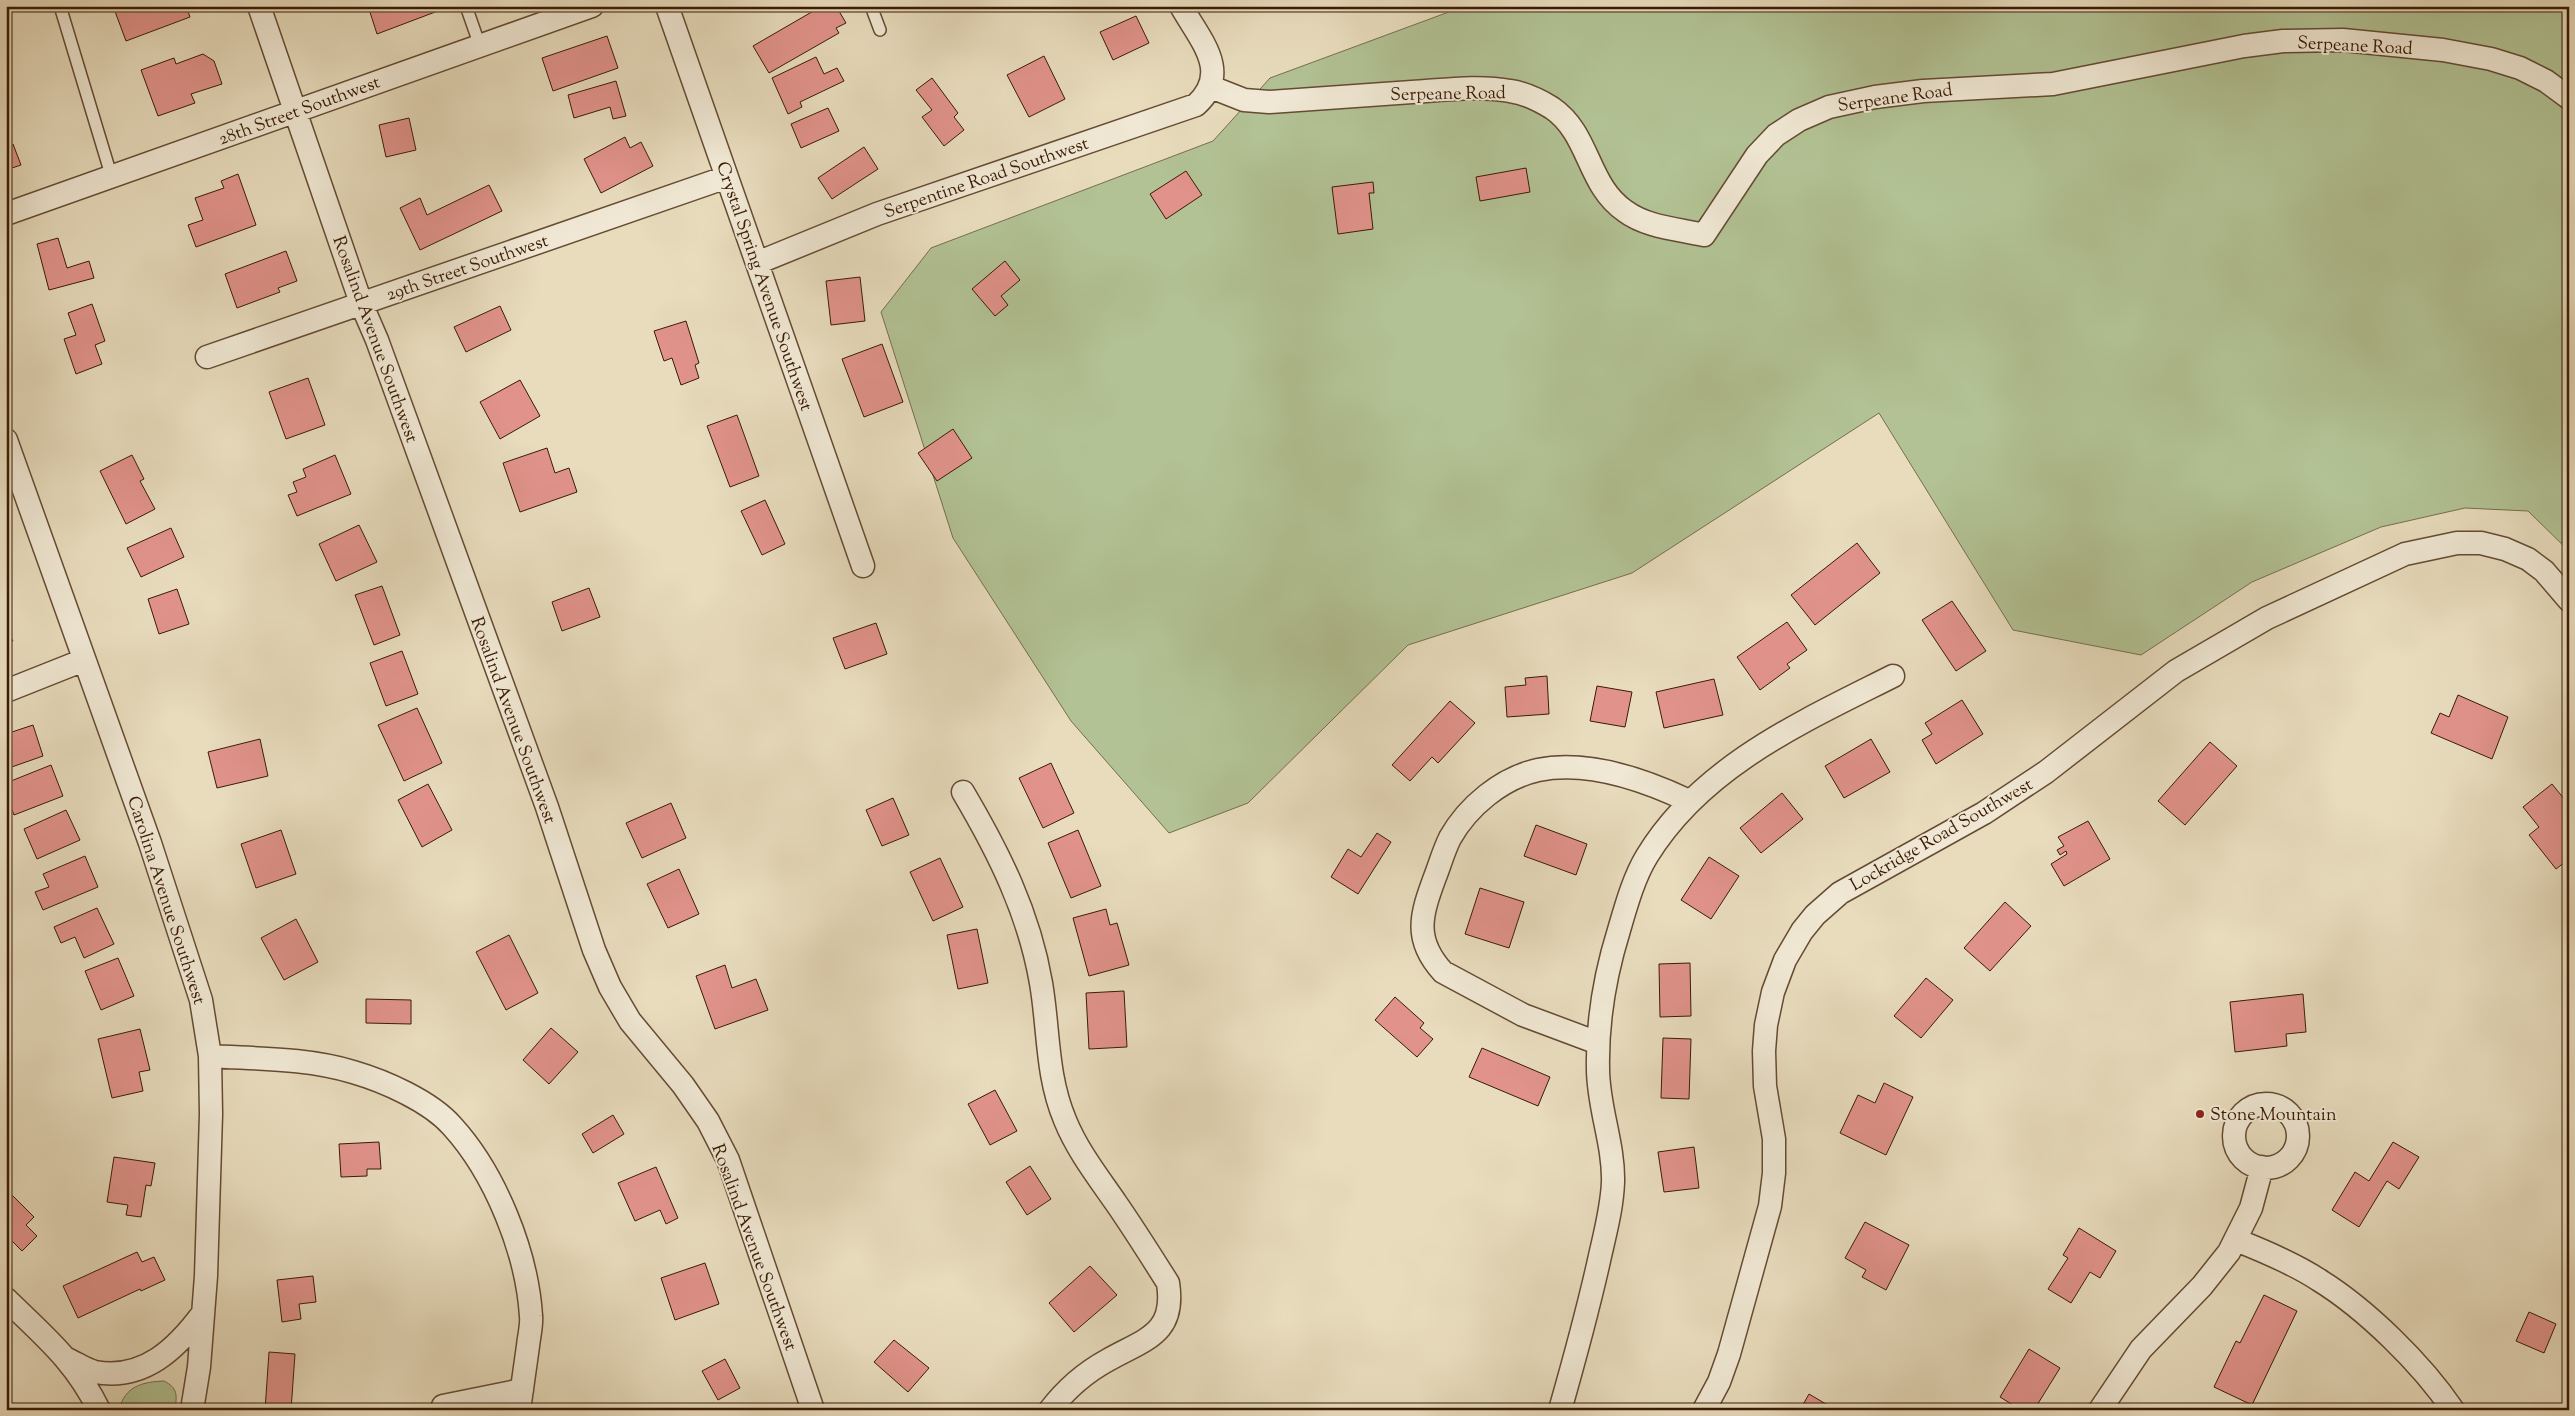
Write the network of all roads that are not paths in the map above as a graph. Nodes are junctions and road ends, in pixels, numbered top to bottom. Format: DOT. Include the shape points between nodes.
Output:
graph roads {
  1 [pos="60,6"];
  2 [pos="259,6"];
  3 [pos="466,6"];
  4 [pos="592,6"];
  5 [pos="667,6"];
  6 [pos="871,6"];
  7 [pos="1181,6"];
  8 [pos="880,30"];
  9 [pos="480,46"];
  10 [pos="1211,87"];
  11 [pos="2569,98"];
  12 [pos="295,112"];
  13 [pos="727,177"];
  14 [pos="112,178"];
  15 [pos="6,214"];
  16 [pos="757,263"];
  17 [pos="361,303"];
  18 [pos="206,357"];
  19 [pos="6,440"];
  20 [pos="863,566"];
  21 [pos="2569,600"];
  22 [pos="84,660"];
  23 [pos="1892,676"];
  24 [pos="6,691"];
  25 [pos="963,792"];
  26 [pos="1689,801"];
  27 [pos="1598,1043"];
  28 [pos="210,1056"];
  29 [pos="2262,1167"];
  30 [pos="2236,1240"];
  31 [pos="6,1299"];
  32 [pos="203,1313"];
  33 [pos="68,1359"];
  34 [pos="520,1400"];
  35 [pos="443,1406"];
  36 [pos="99,1410"];
  37 [pos="192,1410"];
  38 [pos="813,1410"];
  39 [pos="1050,1410"];
  40 [pos="1560,1410"];
  41 [pos="1704,1410"];
  42 [pos="2100,1410"];
  43 [pos="2453,1410"];
  1 -- 14 [label="lane"];
  2 -- 12 [label="street, Rosalind Avenue Southwest"];
  3 -- 9 [label="lane"];
  4 -- 9 [label="street, 28th Street Southwest"];
  5 -- 13 [label="street, Crystal Spring Avenue Southwest"];
  6 -- 8 [label="lane"];
  7 -- 10 [label="street" via="1213,66"];
  9 -- 12 [label="street, 28th Street Southwest"];
  10 -- 11 [label="street, Serpeane Road" via="1244,100 1269,102 1431,91 1512,91 1554,109 1570,125 1583,145 1600,185 1625,212 1643,221 1704,235 1757,155 1776,135 1799,120 1829,107 1875,97 1923,90 2053,84 2244,46 2283,41 2343,40 2443,50 2491,59 2520,68"];
  10 -- 16 [label="street, Serpentine Road Southwest" via="1196,105 886,211"];
  12 -- 14 [label="street, 28th Street Southwest"];
  12 -- 17 [label="street, Rosalind Avenue Southwest"];
  13 -- 16 [label="street, Crystal Spring Avenue Southwest"];
  13 -- 17 [label="street, 29th Street Southwest"];
  14 -- 15 [label="street, 28th Street Southwest"];
  16 -- 20 [label="street, Crystal Spring Avenue Southwest"];
  17 -- 18 [label="street, 29th Street Southwest"];
  17 -- 38 [label="street, Rosalind Avenue Southwest" via="381,349 547,807 594,950 630,1021 683,1085 708,1121 728,1160"];
  19 -- 22 [label="street, Carolina Avenue Southwest"];
  21 -- 41 [label="street, Lockridge Road Southwest" via="2544,571 2506,549 2481,543 2457,543 2405,554 2267,618 2176,671 2046,772 1984,813 1840,893 1815,915 1786,960 1773,992 1764,1052 1765,1086 1774,1139 1770,1206 1729,1354"];
  22 -- 24 [label="street"];
  22 -- 28 [label="street, Carolina Avenue Southwest" via="150,843 201,1000"];
  23 -- 26 [label="street" via="1805,721 1714,779"];
  25 -- 39 [label="street" via="999,856 1032,939 1053,1087 1064,1120 1081,1152 1168,1283 1170,1298 1165,1322 1149,1339 1082,1377"];
  26 -- 27 [label="street" via="1671,820 1646,858 1626,906 1600,1009"];
  26 -- 27 [label="street" via="1629,776 1593,770 1538,770 1514,778 1468,812 1450,839 1424,907 1422,932 1425,946 1443,972 1523,1015"];
  27 -- 40 [label="street" via="1598,1072 1611,1147 1611,1198 1584,1324"];
  28 -- 32 [label="street, Carolina Avenue Southwest" via="211,1114"];
  28 -- 34 [label="street" via="316,1064 352,1072 388,1084 451,1124 472,1151 497,1195 514,1234 525,1275 532,1317"];
  29 -- 30 [label="street" via="2251,1208"];
  30 -- 42 [label="street" via="2202,1286 2141,1349"];
  30 -- 43 [label="street" via="2278,1257 2349,1301 2413,1360"];
  31 -- 33 [label="street"];
  32 -- 33 [label="street" via="184,1339 165,1356 139,1368 116,1374 93,1372"];
  32 -- 37 [label="street, Carolina Avenue Southwest"];
  33 -- 36 [label="street"];
  34 -- 35 [label="street"];
}
